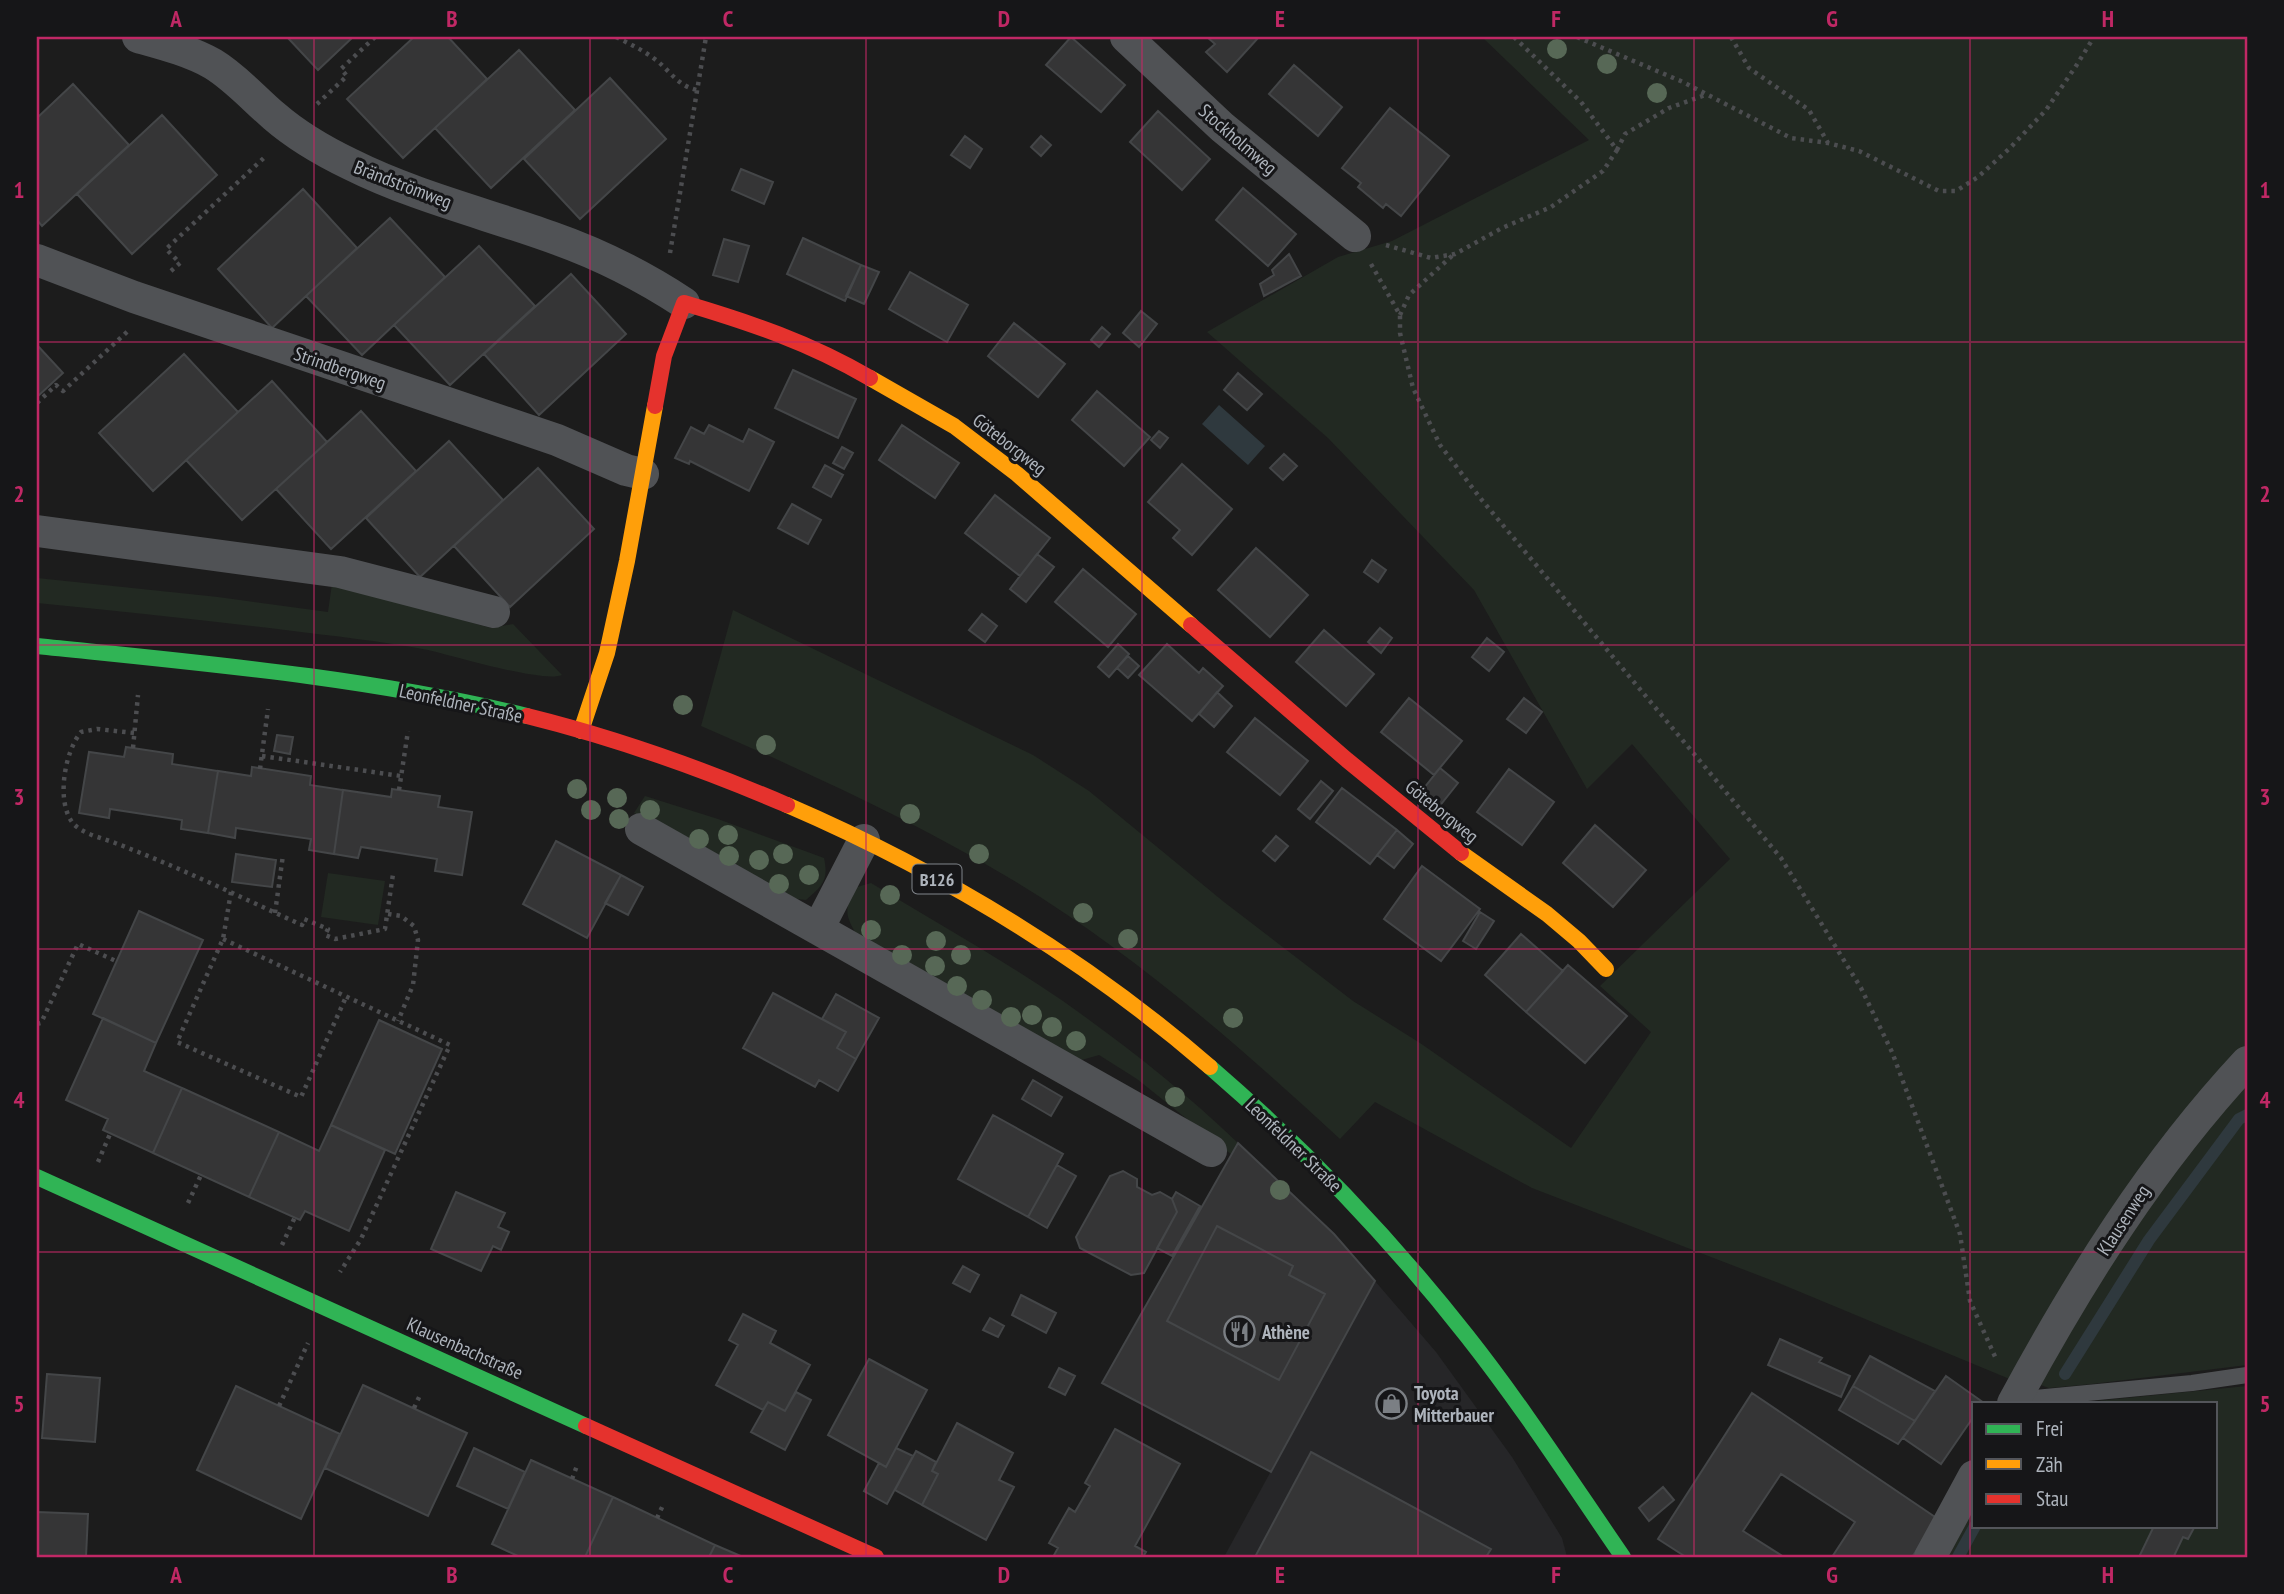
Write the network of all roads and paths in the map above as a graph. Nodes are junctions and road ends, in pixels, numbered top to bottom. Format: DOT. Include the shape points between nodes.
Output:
graph roads {
  1 [pos="138,37"];
  2 [pos="375,37"];
  3 [pos="616,37"];
  4 [pos="705,37"];
  5 [pos="1126,37"];
  6 [pos="1514,37"];
  7 [pos="1577,37"];
  8 [pos="1731,37"];
  9 [pos="2094,37"];
  10 [pos="697,90"];
  11 [pos="1707,94"];
  12 [pos="291,129"];
  13 [pos="1828,143"];
  14 [pos="1617,150"];
  15 [pos="1355,236"];
  16 [pos="1455,254"];
  17 [pos="669,257"];
  18 [pos="37,260"];
  19 [pos="148,302"];
  20 [pos="684,303"];
  21 [pos="1399,315"];
  22 [pos="37,403"];
  23 [pos="643,474"];
  24 [pos="37,531"];
  25 [pos="494,612"];
  26 [pos="37,646"];
  27 [pos="138,695"];
  28 [pos="268,709"];
  29 [pos="408,731"];
  30 [pos="581,731"];
  31 [pos="134,733"];
  32 [pos="132,748"];
  33 [pos="262,756"];
  34 [pos="260,769"];
  35 [pos="401,776"];
  36 [pos="399,790"];
  37 [pos="641,829"];
  38 [pos="864,840"];
  39 [pos="283,855"];
  40 [pos="393,874"];
  41 [pos="231,892"];
  42 [pos="275,913"];
  43 [pos="388,914"];
  44 [pos="817,929"];
  45 [pos="223,939"];
  46 [pos="116,961"];
  47 [pos="1606,970"];
  48 [pos="346,997"];
  49 [pos="398,1021"];
  50 [pos="37,1024"];
  51 [pos="2247,1062"];
  52 [pos="110,1133"];
  53 [pos="1211,1151"];
  54 [pos="96,1166"];
  55 [pos="201,1175"];
  56 [pos="37,1177"];
  57 [pos="186,1207"];
  58 [pos="295,1217"];
  59 [pos="280,1250"];
  60 [pos="337,1277"];
  61 [pos="308,1343"];
  62 [pos="2247,1374"];
  63 [pos="2016,1398"];
  64 [pos="279,1406"];
  65 [pos="1972,1480"];
  66 [pos="876,1557"];
  67 [pos="1623,1557"];
  68 [pos="1930,1557"];
  1 -- 12 [label="street, Brändströmweg" via="214,65"];
  2 -- 12 [label="path" via="341,69 347,76"];
  3 -- 10 [label="path" via="657,61 687,88"];
  4 -- 10 [label="path"];
  5 -- 15 [label="street, Stockholmweg" via="1222,127"];
  6 -- 14 [label="path" via="1581,102"];
  7 -- 11 [label="path"];
  8 -- 13 [label="path" via="1749,68 1809,110"];
  9 -- 13 [label="path" via="2046,110 1978,177 1956,191 1939,191 1859,151"];
  10 -- 17 [label="path"];
  11 -- 13 [label="path" via="1791,138"];
  11 -- 14 [label="path" via="1669,108 1625,134"];
  12 -- 19 [label="path" via="166,249 180,263 154,287"];
  12 -- 20 [label="street, Brändströmweg" via="386,181 553,238 624,269"];
  14 -- 16 [label="path" via="1603,171 1551,207"];
  15 -- 16 [label="path" via="1431,258"];
  15 -- 21 [label="path"];
  16 -- 21 [label="path" via="1409,295"];
  18 -- 19 [label="street, Strindbergweg"];
  19 -- 22 [label="path" via="141,319 63,391 56,385"];
  19 -- 23 [label="street, Strindbergweg" via="557,440"];
  20 -- 23 [label="street" via="664,356"];
  20 -- 47 [label="street, Göteborgweg" via="781,334 834,357 963,433 1017,474 1347,761 1464,856 1547,914"];
  21 -- 63 [label="path" via="1413,388 1440,445 1781,858 1861,988 1892,1052 1961,1234 1970,1301"];
  23 -- 30 [label="street" via="607,653"];
  24 -- 25 [label="street" via="340,572"];
  26 -- 30 [label="street, Leonfeldner Straße / B126" via="272,670 414,691"];
  27 -- 31 [label="path"];
  28 -- 33 [label="path"];
  29 -- 35 [label="path"];
  30 -- 38 [label="street, Leonfeldner Straße / B126" via="681,763"];
  31 -- 32 [label="path"];
  31 -- 41 [label="path" via="97,729 81,732 73,742 63,794 73,824"];
  33 -- 34 [label="path"];
  33 -- 35 [label="path"];
  35 -- 36 [label="path"];
  37 -- 44 [label="street"];
  38 -- 44 [label="street"];
  38 -- 67 [label="street, Leonfeldner Straße / B126" via="1014,924 1078,966 1258,1109 1350,1200 1448,1312"];
  39 -- 42 [label="path"];
  40 -- 43 [label="path"];
  41 -- 42 [label="path"];
  41 -- 45 [label="path"];
  42 -- 43 [label="path" via="302,925 304,919 328,929 325,934 335,939 385,929"];
  43 -- 49 [label="path" via="401,916 414,926 418,940 413,985"];
  44 -- 53 [label="street"];
  45 -- 48 [label="path"];
  45 -- 48 [label="path" via="177,1042 301,1097"];
  46 -- 50 [label="path" via="78,944 41,1024"];
  48 -- 49 [label="path"];
  49 -- 60 [label="path" via="450,1045 361,1239"];
  51 -- 63 [label="street, Klausenweg" via="2148,1182 2073,1297"];
  52 -- 54 [label="path"];
  55 -- 57 [label="path"];
  56 -- 66 [label="street, Klausenbachstraße"];
  58 -- 59 [label="path"];
  61 -- 64 [label="path"];
  62 -- 63 [label="lane"];
  65 -- 68 [label="street"];
}
